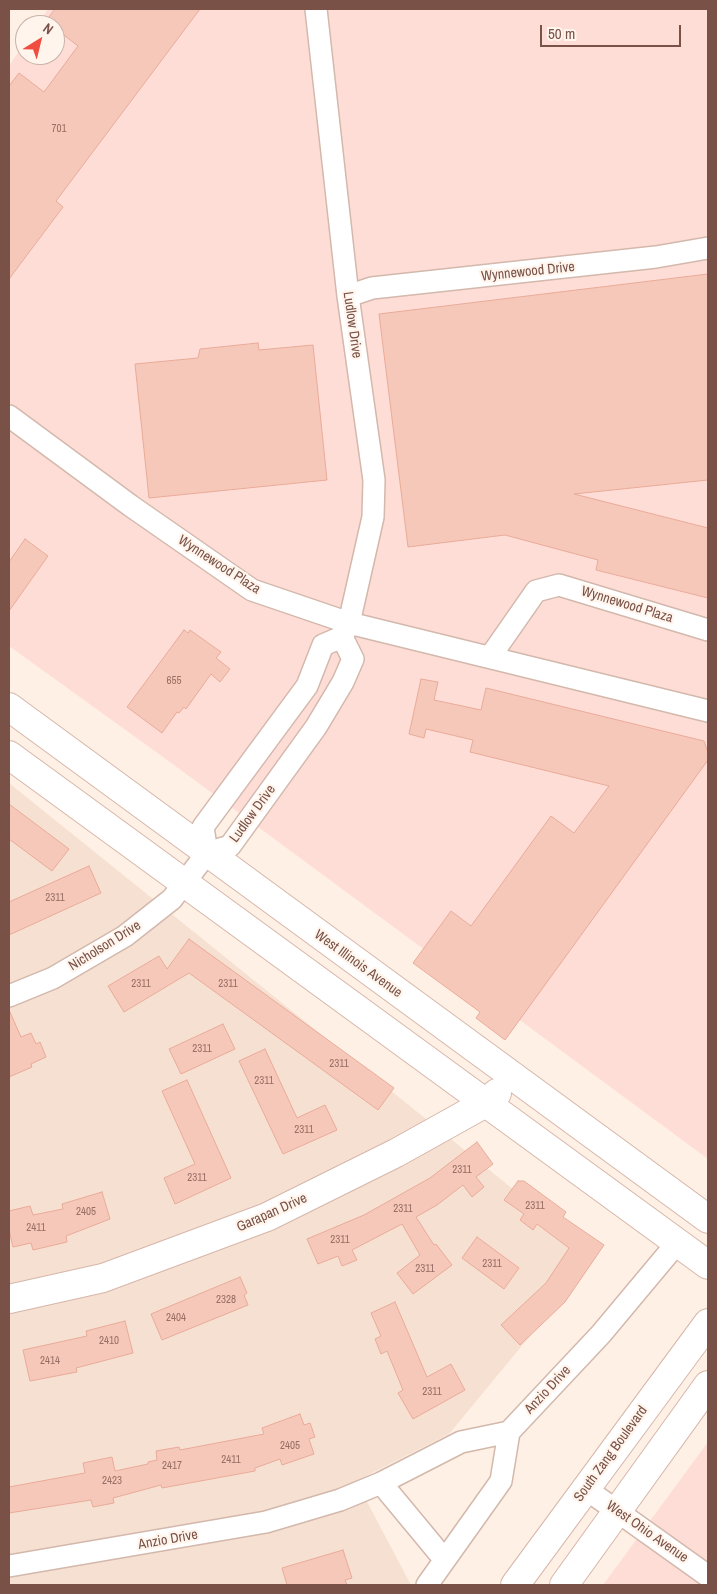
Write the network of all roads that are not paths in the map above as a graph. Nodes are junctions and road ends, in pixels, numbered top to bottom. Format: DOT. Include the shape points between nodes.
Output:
graph roads {
  1 [pos="316,9"];
  2 [pos="708,248"];
  3 [pos="348,296"];
  4 [pos="9,416"];
  5 [pos="345,630"];
  6 [pos="708,630"];
  7 [pos="490,657"];
  8 [pos="9,707"];
  9 [pos="708,711"];
  10 [pos="9,755"];
  11 [pos="207,853"];
  12 [pos="184,884"];
  13 [pos="9,996"];
  14 [pos="514,1078"];
  15 [pos="484,1104"];
  16 [pos="708,1219"];
  17 [pos="677,1243"];
  18 [pos="708,1265"];
  19 [pos="9,1299"];
  20 [pos="708,1323"];
  21 [pos="708,1385"];
  22 [pos="509,1432"];
  23 [pos="381,1483"];
  24 [pos="586,1488"];
  25 [pos="617,1511"];
  26 [pos="444,1559"];
  27 [pos="9,1566"];
  28 [pos="708,1576"];
  29 [pos="427,1585"];
  30 [pos="515,1585"];
  31 [pos="564,1585"];
  1 -- 3 [label="street, Ludlow Drive"];
  2 -- 3 [label="street, Wynnewood Drive" via="656,257 372,288"];
  3 -- 5 [label="street, Ludlow Drive" via="374,480 373,517"];
  4 -- 5 [label="street, Wynnewood Plaza" via="252,590"];
  5 -- 7 [label="street, Wynnewood Plaza"];
  5 -- 11 [label="street" via="323,645 307,686 203,826"];
  5 -- 11 [label="street, Ludlow Drive" via="352,658 343,682 230,846"];
  6 -- 7 [label="street, Wynnewood Plaza" via="559,584 536,590"];
  7 -- 9 [label="street, Wynnewood Plaza"];
  8 -- 11 [label="main road, West Illinois Avenue"];
  10 -- 12 [label="main road"];
  11 -- 12 [label="street, Nicholson Drive"];
  11 -- 14 [label="main road, West Illinois Avenue"];
  12 -- 13 [label="street, Nicholson Drive" via="172,899 125,936 53,978"];
  12 -- 15 [label="main road"];
  14 -- 15 [label="main road, Garapan Drive"];
  14 -- 16 [label="main road, West Illinois Avenue"];
  15 -- 17 [label="main road"];
  15 -- 19 [label="main road, Garapan Drive" via="396,1153 267,1217 103,1278"];
  17 -- 18 [label="main road"];
  17 -- 22 [label="street, Anzio Drive" via="601,1334"];
  20 -- 24 [label="main road, South Zang Boulevard"];
  21 -- 25 [label="main road"];
  22 -- 23 [label="street, Anzio Drive" via="462,1442"];
  22 -- 26 [label="street" via="501,1480"];
  23 -- 26 [label="street"];
  23 -- 27 [label="street, Anzio Drive" via="340,1500 266,1522"];
  24 -- 25 [label="street, West Ohio Avenue"];
  24 -- 30 [label="main road, South Zang Boulevard"];
  25 -- 28 [label="street, West Ohio Avenue"];
  25 -- 31 [label="main road"];
  26 -- 29 [label="street"];
}
